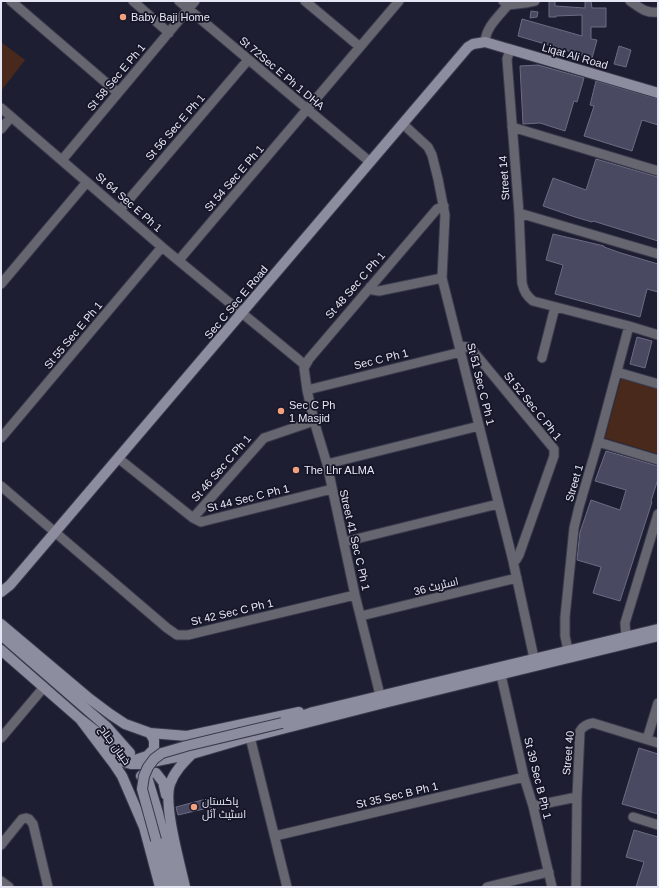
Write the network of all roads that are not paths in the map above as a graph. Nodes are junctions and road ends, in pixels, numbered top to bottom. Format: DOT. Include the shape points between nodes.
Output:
graph roads {
  1 [pos="11,1"];
  2 [pos="133,1"];
  3 [pos="179,1"];
  4 [pos="195,1"];
  5 [pos="305,1"];
  6 [pos="399,1"];
  7 [pos="535,1"];
  8 [pos="630,1"];
  9 [pos="525,2"];
  10 [pos="505,3"];
  11 [pos="188,10"];
  12 [pos="658,12"];
  13 [pos="168,33"];
  14 [pos="485,42"];
  15 [pos="360,47"];
  16 [pos="510,50"];
  17 [pos="248,60"];
  18 [pos="118,93"];
  19 [pos="658,93"];
  20 [pos="1,108"];
  21 [pos="307,110"];
  22 [pos="11,117"];
  23 [pos="403,124"];
  24 [pos="512,127"];
  25 [pos="1,129"];
  26 [pos="62,160"];
  27 [pos="370,162"];
  28 [pos="658,171"];
  29 [pos="87,182"];
  30 [pos="444,206"];
  31 [pos="120,210"];
  32 [pos="518,213"];
  33 [pos="162,247"];
  34 [pos="658,254"];
  35 [pos="179,260"];
  36 [pos="442,278"];
  37 [pos="1,284"];
  38 [pos="370,287"];
  39 [pos="555,307"];
  40 [pos="242,313"];
  41 [pos="629,326"];
  42 [pos="658,335"];
  43 [pos="460,349"];
  44 [pos="542,358"];
  45 [pos="305,365"];
  46 [pos="617,372"];
  47 [pos="658,384"];
  48 [pos="307,390"];
  49 [pos="314,421"];
  50 [pos="479,426"];
  51 [pos="1,438"];
  52 [pos="598,442"];
  53 [pos="118,458"];
  54 [pos="658,460"];
  55 [pos="327,464"];
  56 [pos="1,486"];
  57 [pos="332,489"];
  58 [pos="498,504"];
  59 [pos="658,514"];
  60 [pos="193,518"];
  61 [pos="54,532"];
  62 [pos="344,542"];
  63 [pos="513,561"];
  64 [pos="517,578"];
  65 [pos="10,585"];
  66 [pos="1,592"];
  67 [pos="355,595"];
  68 [pos="1,600"];
  69 [pos="361,616"];
  70 [pos="1,624"];
  71 [pos="658,629"];
  72 [pos="1,635"];
  73 [pos="626,636"];
  74 [pos="658,636"];
  75 [pos="1,650"];
  76 [pos="568,650"];
  77 [pos="534,658"];
  78 [pos="501,675"];
  79 [pos="44,687"];
  80 [pos="380,695"];
  81 [pos="658,703"];
  82 [pos="313,712"];
  83 [pos="80,719"];
  84 [pos="150,733"];
  85 [pos="1,738"];
  86 [pos="250,738"];
  87 [pos="647,739"];
  88 [pos="658,743"];
  89 [pos="192,754"];
  90 [pos="130,758"];
  91 [pos="147,777"];
  92 [pos="524,777"];
  93 [pos="577,797"];
  94 [pos="169,805"];
  95 [pos="533,806"];
  96 [pos="634,817"];
  97 [pos="658,825"];
  98 [pos="144,827"];
  99 [pos="275,836"];
  100 [pos="1,845"];
  101 [pos="549,872"];
  102 [pos="1,880"];
  103 [pos="9,887"];
  104 [pos="48,887"];
  105 [pos="160,887"];
  106 [pos="168,887"];
  107 [pos="176,887"];
  108 [pos="185,887"];
  109 [pos="287,887"];
  110 [pos="487,887"];
  111 [pos="552,887"];
  112 [pos="576,887"];
  1 -- 18 [label="street"];
  2 -- 13 [label="street"];
  3 -- 11 [label="street, St 72Sec E Ph 1 DHA"];
  4 -- 11 [label="street, St 58 Sec E Ph 1"];
  5 -- 15 [label="street"];
  6 -- 15 [label="street, St 54 Sec E Ph 1"];
  7 -- 9 [label="street"];
  8 -- 12 [label="street" via="644,10"];
  9 -- 10 [label="street"];
  10 -- 14 [label="street" via="488,29"];
  11 -- 13 [label="street, St 58 Sec E Ph 1"];
  11 -- 17 [label="street, St 72Sec E Ph 1 DHA"];
  13 -- 18 [label="street, St 58 Sec E Ph 1"];
  14 -- 16 [label="main road, Liqat Ali Road"];
  14 -- 23 [label="main road, Sec C Sec E Road" via="468,47"];
  15 -- 21 [label="street, St 54 Sec E Ph 1"];
  16 -- 19 [label="main road, Liqat Ali Road"];
  16 -- 24 [label="street, Street 14" via="508,59"];
  17 -- 21 [label="street, St 72Sec E Ph 1 DHA"];
  17 -- 31 [label="street, St 56 Sec E Ph 1"];
  18 -- 26 [label="street, St 58 Sec E Ph 1"];
  20 -- 22 [label="street, St 64 Sec E Ph 1"];
  21 -- 27 [label="street, St 72Sec E Ph 1 DHA"];
  21 -- 35 [label="street, St 54 Sec E Ph 1"];
  22 -- 25 [label="street"];
  22 -- 26 [label="street, St 64 Sec E Ph 1"];
  23 -- 27 [label="main road, Sec C Sec E Road"];
  23 -- 30 [label="street, St 51 Sec C Ph 1" via="432,154"];
  24 -- 28 [label="street"];
  24 -- 32 [label="street, Street 14"];
  26 -- 29 [label="street, St 64 Sec E Ph 1"];
  27 -- 40 [label="main road, Sec C Sec E Road"];
  29 -- 31 [label="street, St 64 Sec E Ph 1"];
  29 -- 37 [label="street"];
  30 -- 36 [label="street, St 51 Sec C Ph 1"];
  30 -- 38 [label="street, St 48 Sec C Ph 1" via="437,209"];
  31 -- 33 [label="street, St 64 Sec E Ph 1"];
  32 -- 34 [label="street"];
  32 -- 39 [label="street, Street 14" via="523,290 534,301"];
  33 -- 35 [label="street, St 64 Sec E Ph 1"];
  33 -- 51 [label="street, St 55 Sec E Ph 1"];
  35 -- 40 [label="street, St 64 Sec E Ph 1"];
  36 -- 38 [label="street" via="379,291"];
  36 -- 43 [label="street, St 51 Sec C Ph 1"];
  38 -- 45 [label="street, St 48 Sec C Ph 1"];
  39 -- 41 [label="street"];
  39 -- 44 [label="street"];
  40 -- 45 [label="street, St 64 Sec E Ph 1"];
  40 -- 53 [label="main road, Sec C Sec E Road"];
  41 -- 42 [label="street"];
  41 -- 46 [label="street, Street 1"];
  43 -- 48 [label="street, Sec C Ph 1"];
  43 -- 50 [label="street, St 51 Sec C Ph 1"];
  43 -- 63 [label="street, St 52 Sec C Ph 1" via="468,347 473,351 554,449 554,456 519,556"];
  45 -- 48 [label="street"];
  46 -- 47 [label="street"];
  46 -- 52 [label="street, Street 1"];
  48 -- 49 [label="street, Street 41 Sec C Ph 1"];
  49 -- 55 [label="street, Street 41 Sec C Ph 1"];
  49 -- 60 [label="street, St 46 Sec C Ph 1" via="264,438"];
  50 -- 55 [label="street"];
  50 -- 58 [label="street, St 51 Sec C Ph 1"];
  52 -- 54 [label="street"];
  52 -- 76 [label="street, Street 1" via="574,528 565,617"];
  53 -- 60 [label="street, St 44 Sec C Ph 1"];
  53 -- 61 [label="main road, Sec C Sec E Road"];
  55 -- 57 [label="street, Street 41 Sec C Ph 1"];
  56 -- 61 [label="street"];
  57 -- 60 [label="street, St 44 Sec C Ph 1" via="201,522"];
  57 -- 62 [label="street, Street 41 Sec C Ph 1"];
  58 -- 62 [label="street"];
  58 -- 63 [label="street, St 51 Sec C Ph 1"];
  59 -- 73 [label="street" via="625,623"];
  61 -- 65 [label="main road, Sec C Sec E Road"];
  61 -- 67 [label="street, St 42 Sec C Ph 1" via="177,635 188,635"];
  62 -- 67 [label="street, Street 41 Sec C Ph 1"];
  63 -- 64 [label="street, St 51 Sec C Ph 1"];
  64 -- 69 [label="street, اسٹریٹ 36"];
  64 -- 77 [label="street, St 51 Sec C Ph 1"];
  65 -- 66 [label="main road, Sec C Sec E Road"];
  65 -- 68 [label="main road, Sec C Sec E Road"];
  67 -- 69 [label="street, Street 41 Sec C Ph 1"];
  69 -- 80 [label="street, Street 41 Sec C Ph 1"];
  70 -- 84 [label="main road" via="110,714 125,724"];
  71 -- 73 [label="main road"];
  72 -- 90 [label="main road, خیبان جناح" via="107,727"];
  73 -- 76 [label="main road"];
  74 -- 78 [label="main road"];
  75 -- 79 [label="main road, خیبان جناح"];
  76 -- 77 [label="main road"];
  77 -- 80 [label="main road"];
  78 -- 86 [label="main road"];
  78 -- 92 [label="street, St 39 Sec B Ph 1"];
  79 -- 83 [label="main road, خیبان جناح"];
  79 -- 85 [label="street"];
  80 -- 82 [label="main road"];
  81 -- 87 [label="street"];
  82 -- 84 [label="main road" via="295,712 187,736"];
  82 -- 106 [label="main road, bridge" via="282,723 162,753 154,759 144,776 142,789"];
  83 -- 90 [label="main road" via="107,740 124,762"];
  83 -- 98 [label="main road, خیبان جناح" via="122,776"];
  84 -- 90 [label="main road" via="155,742 152,751 147,756 134,760"];
  86 -- 89 [label="main road"];
  86 -- 99 [label="street"];
  87 -- 88 [label="street"];
  87 -- 93 [label="street, Street 40" via="593,723 583,726 579,736"];
  89 -- 90 [label="main road" via="142,764"];
  89 -- 94 [label="main road" via="172,779"];
  91 -- 107 [label="main road"];
  92 -- 95 [label="street, St 39 Sec B Ph 1"];
  92 -- 99 [label="street, St 35 Sec B Ph 1"];
  93 -- 95 [label="street"];
  93 -- 112 [label="street, Street 40"];
  94 -- 98 [label="main road" via="161,778 153,772 144,772 138,790 144,813"];
  94 -- 108 [label="main road"];
  95 -- 101 [label="street, St 39 Sec B Ph 1"];
  96 -- 97 [label="street"];
  98 -- 105 [label="main road, خیبان جناح"];
  99 -- 109 [label="street"];
  100 -- 104 [label="street" via="22,818 29,819 33,824"];
  101 -- 110 [label="street"];
  101 -- 111 [label="street, St 39 Sec B Ph 1"];
  102 -- 103 [label="street"];
}
